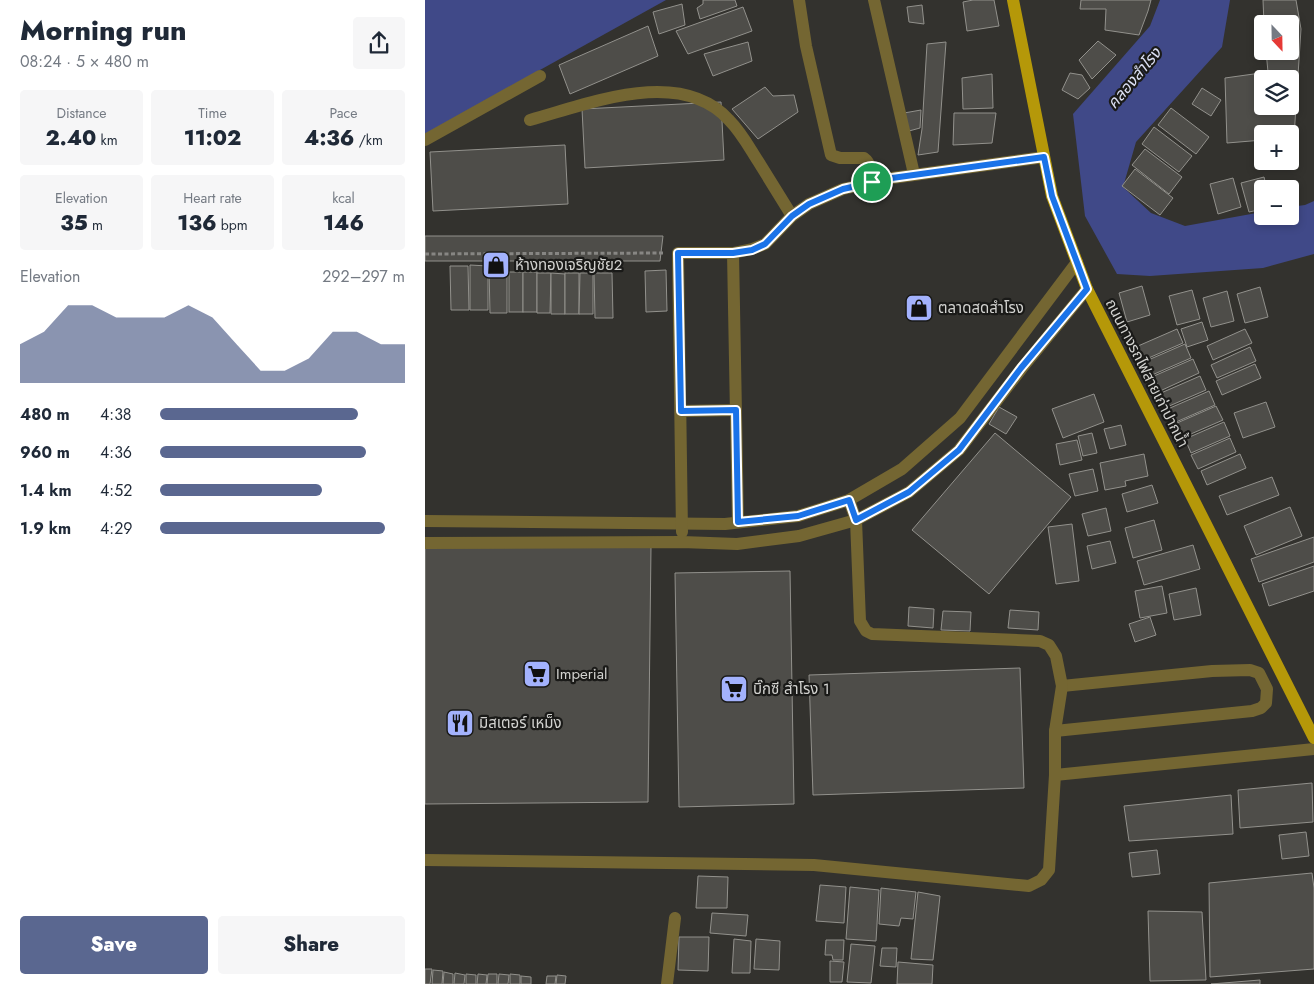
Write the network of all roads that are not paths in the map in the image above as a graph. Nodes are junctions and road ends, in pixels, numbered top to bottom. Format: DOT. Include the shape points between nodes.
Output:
graph roads {
  1 [pos="799,0"];
  2 [pos="874,0"];
  3 [pos="1013,0"];
  4 [pos="540,76"];
  5 [pos="530,120"];
  6 [pos="425,140"];
  7 [pos="1044,157"];
  8 [pos="914,174"];
  9 [pos="872,182"];
  10 [pos="792,216"];
  11 [pos="733,253"];
  12 [pos="1077,262"];
  13 [pos="1087,289"];
  14 [pos="968,408"];
  15 [pos="736,410"];
  16 [pos="681,411"];
  17 [pos="982,420"];
  18 [pos="849,500"];
  19 [pos="856,520"];
  20 [pos="425,521"];
  21 [pos="738,522"];
  22 [pos="682,524"];
  23 [pos="682,542"];
  24 [pos="425,543"];
  25 [pos="1062,686"];
  26 [pos="1055,731"];
  27 [pos="1314,738"];
  28 [pos="1314,749"];
  29 [pos="1055,775"];
  30 [pos="425,860"];
  31 [pos="675,918"];
  32 [pos="667,984"];
  1 -- 9 [label="street" via="806,46 831,154 867,160"];
  2 -- 8 [label="street"];
  3 -- 7 [label="main road, ถนนทางรถไฟสายเก่าปากน้ำ"];
  4 -- 6 [label="street"];
  5 -- 10 [label="street" via="613,97 651,92 693,96 709,103 729,120"];
  7 -- 8 [label="street"];
  7 -- 12 [label="main road, ถนนทางรถไฟสายเก่าปากน้ำ" via="1052,196"];
  8 -- 9 [label="street"];
  9 -- 10 [label="street" via="843,189 809,204"];
  10 -- 11 [label="street" via="765,244"];
  11 -- 15 [label="street"];
  11 -- 16 [label="street" via="678,253"];
  12 -- 13 [label="main road, ถนนทางรถไฟสายเก่าปากน้ำ"];
  12 -- 14 [label="street"];
  13 -- 17 [label="street"];
  13 -- 27 [label="main road, ถนนทางรถไฟสายเก่าปากน้ำ"];
  14 -- 17 [label="street"];
  14 -- 18 [label="street" via="961,418 902,469"];
  15 -- 16 [label="street"];
  15 -- 21 [label="street"];
  16 -- 22 [label="street"];
  17 -- 19 [label="street" via="959,450 909,492"];
  18 -- 19 [label="street"];
  18 -- 21 [label="street" via="798,516"];
  19 -- 23 [label="street" via="790,538 737,544"];
  19 -- 25 [label="street" via="860,621 865,631 872,634 1040,641 1049,645 1056,656"];
  20 -- 22 [label="street"];
  21 -- 22 [label="street"];
  22 -- 23 [label="street"];
  23 -- 24 [label="street"];
  25 -- 26 [label="street"];
  25 -- 26 [label="street" via="1250,670 1259,673 1267,689 1266,703 1252,711"];
  26 -- 29 [label="street"];
  28 -- 29 [label="street"];
  29 -- 30 [label="street" via="1049,870 1041,880 1029,886 814,865"];
  31 -- 32 [label="street"];
}
